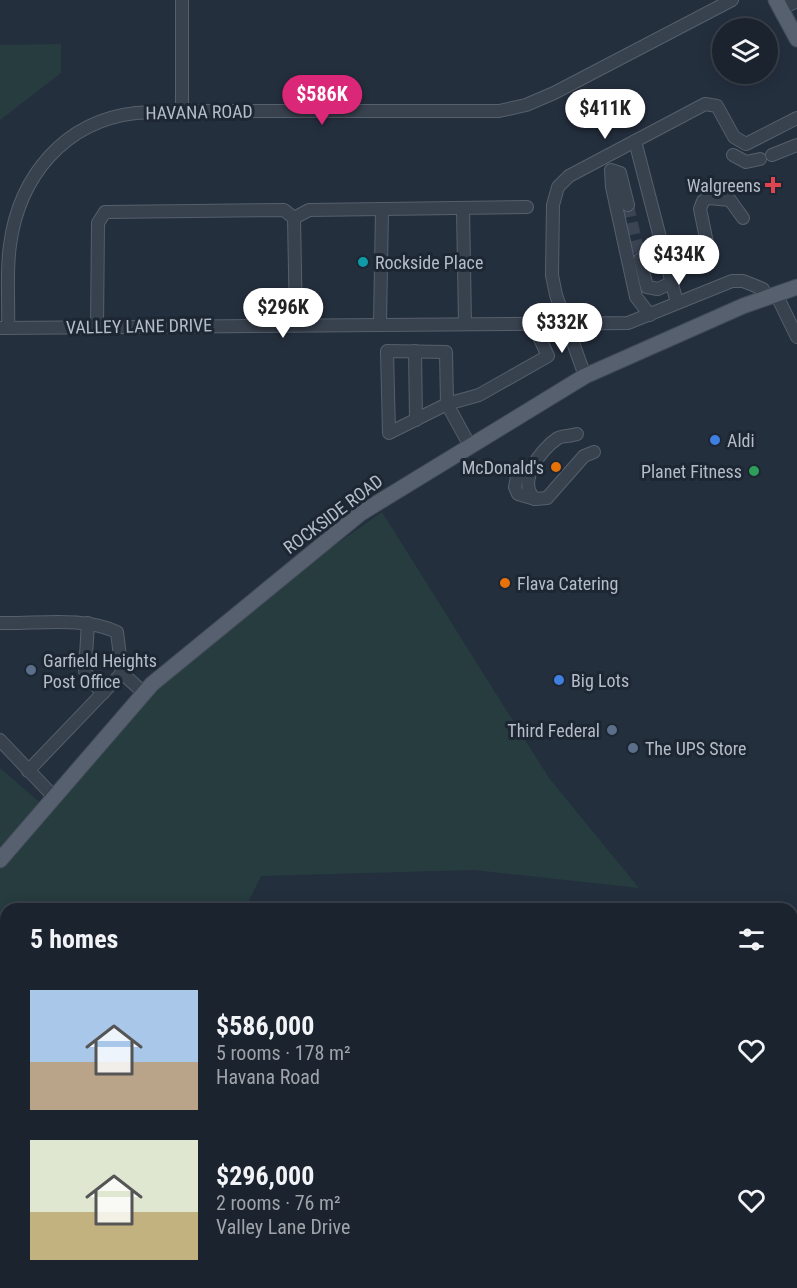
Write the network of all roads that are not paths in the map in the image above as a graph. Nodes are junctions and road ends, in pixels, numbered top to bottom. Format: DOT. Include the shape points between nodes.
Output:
graph roads {
  1 [pos="182,0"];
  2 [pos="732,0"];
  3 [pos="797,1"];
  4 [pos="779,4"];
  5 [pos="797,39"];
  6 [pos="182,111"];
  7 [pos="797,118"];
  8 [pos="772,132"];
  9 [pos="635,141"];
  10 [pos="797,145"];
  11 [pos="733,155"];
  12 [pos="760,159"];
  13 [pos="628,205"];
  14 [pos="527,207"];
  15 [pos="463,209"];
  16 [pos="381,210"];
  17 [pos="294,218"];
  18 [pos="743,218"];
  19 [pos="640,259"];
  20 [pos="697,267"];
  21 [pos="671,283"];
  22 [pos="797,287"];
  23 [pos="771,296"];
  24 [pos="677,303"];
  25 [pos="650,315"];
  26 [pos="465,322"];
  27 [pos="532,322"];
  28 [pos="380,323"];
  29 [pos="567,323"];
  30 [pos="296,324"];
  31 [pos="97,327"];
  32 [pos="4,328"];
  33 [pos="797,337"];
  34 [pos="415,351"];
  35 [pos="585,376"];
  36 [pos="447,404"];
  37 [pos="416,420"];
  38 [pos="576,434"];
  39 [pos="470,446"];
  40 [pos="594,452"];
  41 [pos="87,622"];
  42 [pos="0,623"];
  43 [pos="122,673"];
  44 [pos="103,693"];
  45 [pos="144,693"];
  46 [pos="0,740"];
  47 [pos="28,771"];
  48 [pos="54,797"];
  49 [pos="0,860"];
  1 -- 6 [label="street"];
  2 -- 6 [label="street, HAVANA ROAD" via="554,93 499,111"];
  3 -- 4 [label="street"];
  4 -- 5 [label="main road"];
  6 -- 32 [label="street, HAVANA ROAD" via="134,114 100,123 73,136 46,159 28,184 16,211 9,247"];
  7 -- 8 [label="street"];
  8 -- 9 [label="street" via="751,144 740,143 717,106 705,104"];
  8 -- 10 [label="street" via="774,154"];
  9 -- 21 [label="street"];
  9 -- 29 [label="street" via="569,176 555,194 552,275"];
  11 -- 12 [label="street" via="746,162"];
  13 -- 25 [label="street" via="620,173 611,171 636,297"];
  14 -- 15 [label="street"];
  15 -- 16 [label="street"];
  15 -- 26 [label="street"];
  16 -- 17 [label="street" via="309,210"];
  16 -- 28 [label="street"];
  17 -- 30 [label="street"];
  17 -- 31 [label="street" via="284,210 105,212 98,223"];
  18 -- 20 [label="street" via="730,200 703,201 700,209 707,243"];
  19 -- 21 [label="street" via="646,287 658,289"];
  21 -- 24 [label="street"];
  22 -- 23 [label="main road, ROCKSIDE ROAD"];
  23 -- 24 [label="street, VALLEY LANE DRIVE" via="743,281 732,281"];
  23 -- 33 [label="street"];
  23 -- 35 [label="main road, ROCKSIDE ROAD"];
  24 -- 25 [label="street, VALLEY LANE DRIVE"];
  25 -- 29 [label="street, VALLEY LANE DRIVE" via="628,323"];
  26 -- 27 [label="street, VALLEY LANE DRIVE"];
  26 -- 28 [label="street, VALLEY LANE DRIVE"];
  27 -- 29 [label="street, VALLEY LANE DRIVE"];
  27 -- 36 [label="street" via="548,356 479,395"];
  28 -- 30 [label="street, VALLEY LANE DRIVE"];
  29 -- 35 [label="street"];
  30 -- 31 [label="street, VALLEY LANE DRIVE"];
  31 -- 32 [label="street, VALLEY LANE DRIVE"];
  34 -- 36 [label="street" via="446,351"];
  34 -- 37 [label="street"];
  34 -- 37 [label="street" via="387,351 389,433"];
  35 -- 39 [label="main road, ROCKSIDE ROAD"];
  36 -- 37 [label="street"];
  36 -- 39 [label="street"];
  38 -- 40 [label="street" via="559,437 532,468 527,479 535,499 547,498 584,456"];
  39 -- 45 [label="main road, ROCKSIDE ROAD" via="361,513"];
  41 -- 42 [label="street"];
  41 -- 43 [label="street" via="117,632"];
  41 -- 44 [label="street" via="85,670"];
  43 -- 44 [label="street"];
  43 -- 45 [label="street"];
  44 -- 47 [label="street"];
  45 -- 48 [label="main road, ROCKSIDE ROAD"];
  46 -- 47 [label="street"];
  47 -- 48 [label="street"];
  48 -- 49 [label="main road, ROCKSIDE ROAD"];
}
